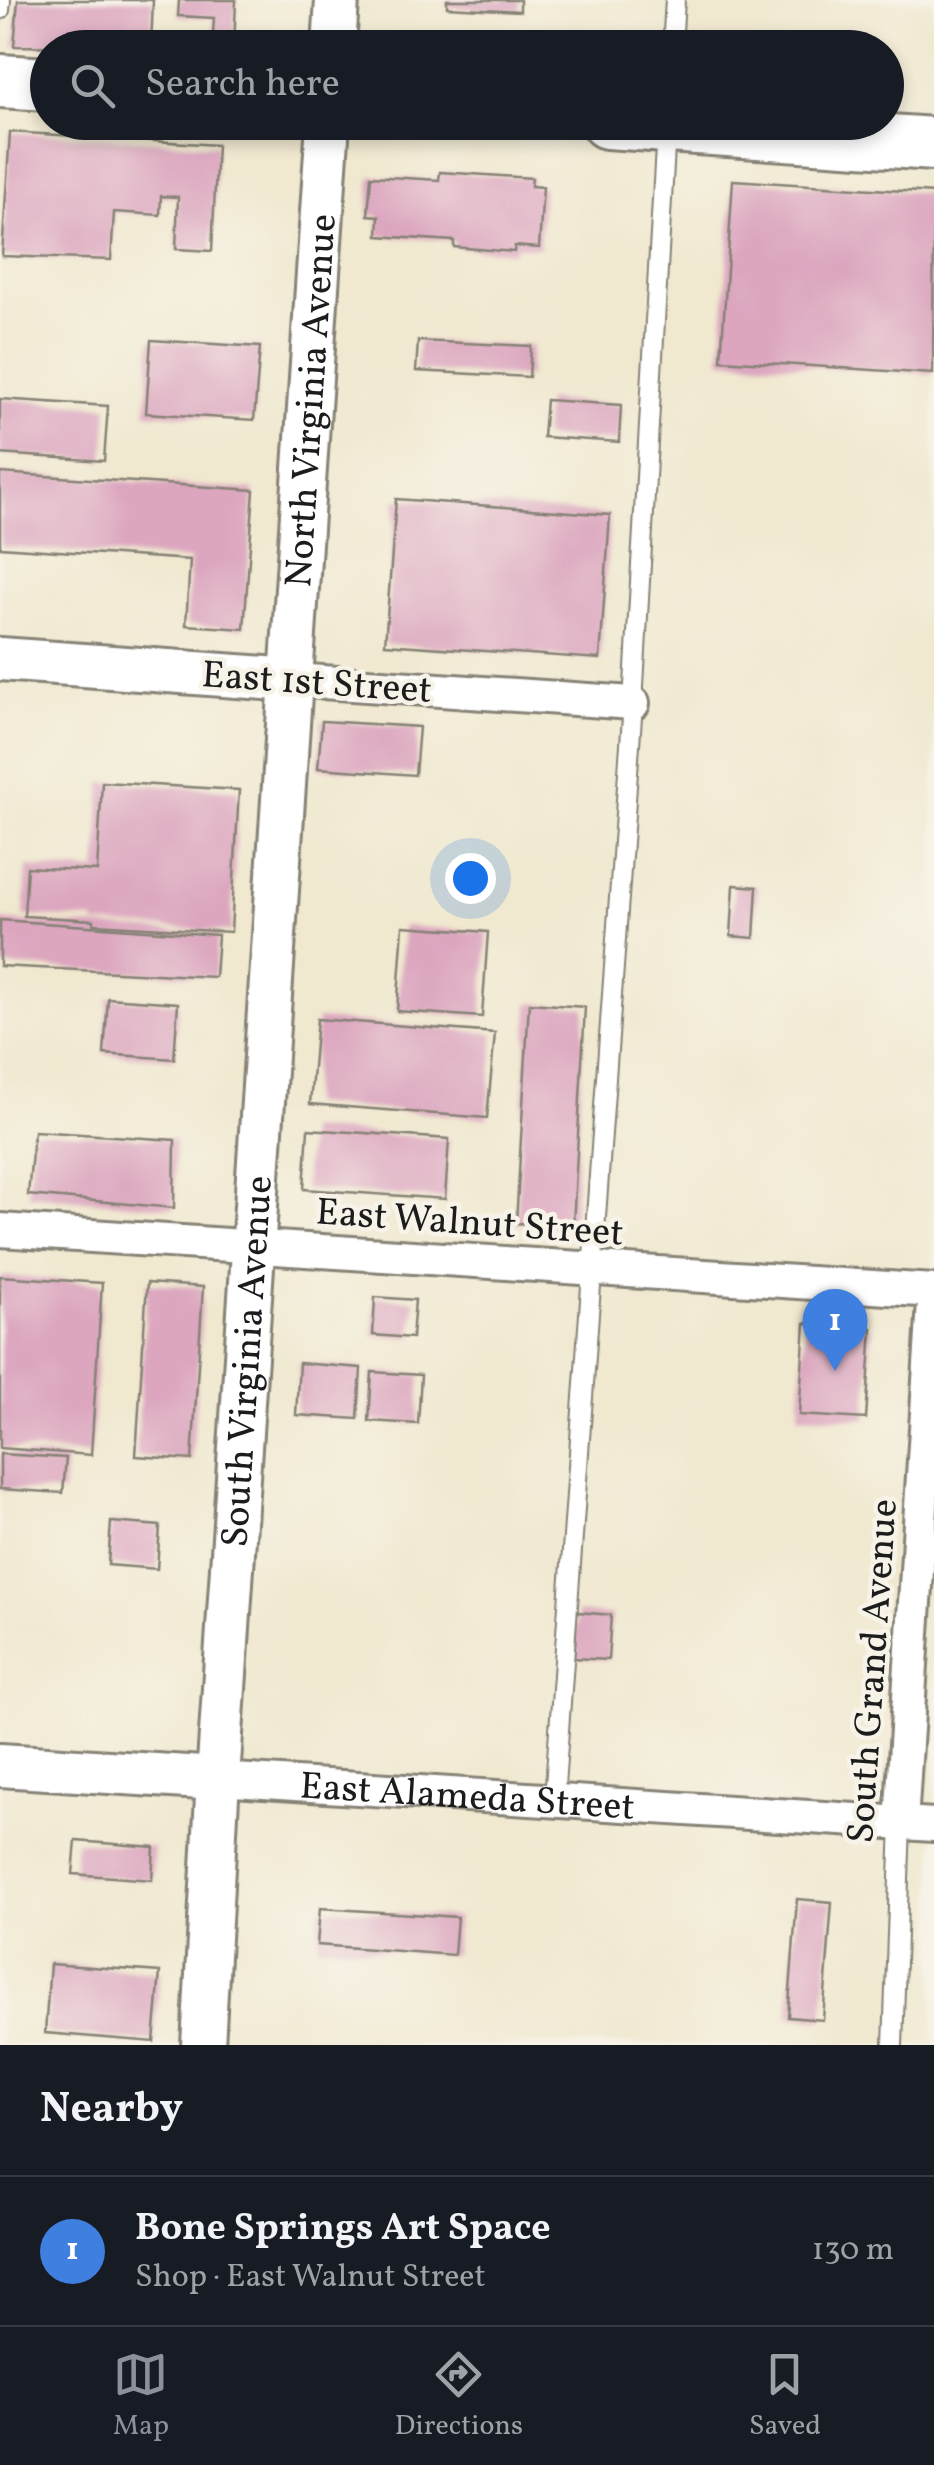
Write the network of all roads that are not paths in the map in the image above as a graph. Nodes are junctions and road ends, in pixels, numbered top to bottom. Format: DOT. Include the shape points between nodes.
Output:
graph roads {
  1 [pos="1,0"];
  2 [pos="337,0"];
  3 [pos="675,0"];
  4 [pos="0,10"];
  5 [pos="335,30"];
  6 [pos="673,30"];
  7 [pos="0,81"];
  8 [pos="30,83"];
  9 [pos="327,140"];
  10 [pos="666,140"];
  11 [pos="881,140"];
  12 [pos="934,144"];
  13 [pos="0,659"];
  14 [pos="293,680"];
  15 [pos="633,703"];
  16 [pos="0,1230"];
  17 [pos="254,1247"];
  18 [pos="590,1269"];
  19 [pos="934,1292"];
  20 [pos="934,1302"];
  21 [pos="0,1765"];
  22 [pos="218,1779"];
  23 [pos="554,1800"];
  24 [pos="900,1823"];
  25 [pos="934,1825"];
  26 [pos="203,2045"];
  27 [pos="892,2045"];
  1 -- 4 [label="lane"];
  2 -- 5 [label="street"];
  3 -- 6 [label="lane"];
  7 -- 8 [label="main road"];
  9 -- 14 [label="street, North Virginia Avenue"];
  10 -- 15 [label="lane"];
  11 -- 12 [label="main road"];
  13 -- 14 [label="street, East 1st Street"];
  14 -- 15 [label="street, East 1st Street"];
  14 -- 17 [label="street, South Virginia Avenue"];
  15 -- 18 [label="lane"];
  16 -- 17 [label="street, East Walnut Street"];
  17 -- 18 [label="street, East Walnut Street"];
  17 -- 22 [label="street, South Virginia Avenue"];
  18 -- 19 [label="street, East Walnut Street"];
  18 -- 23 [label="lane"];
  20 -- 24 [label="street, South Grand Avenue"];
  21 -- 22 [label="street, East Alameda Street"];
  22 -- 23 [label="street, East Alameda Street"];
  22 -- 26 [label="street, South Virginia Avenue"];
  23 -- 24 [label="street, East Alameda Street"];
  24 -- 25 [label="street, East Alameda Street"];
  24 -- 27 [label="lane, South Grand Avenue"];
}
